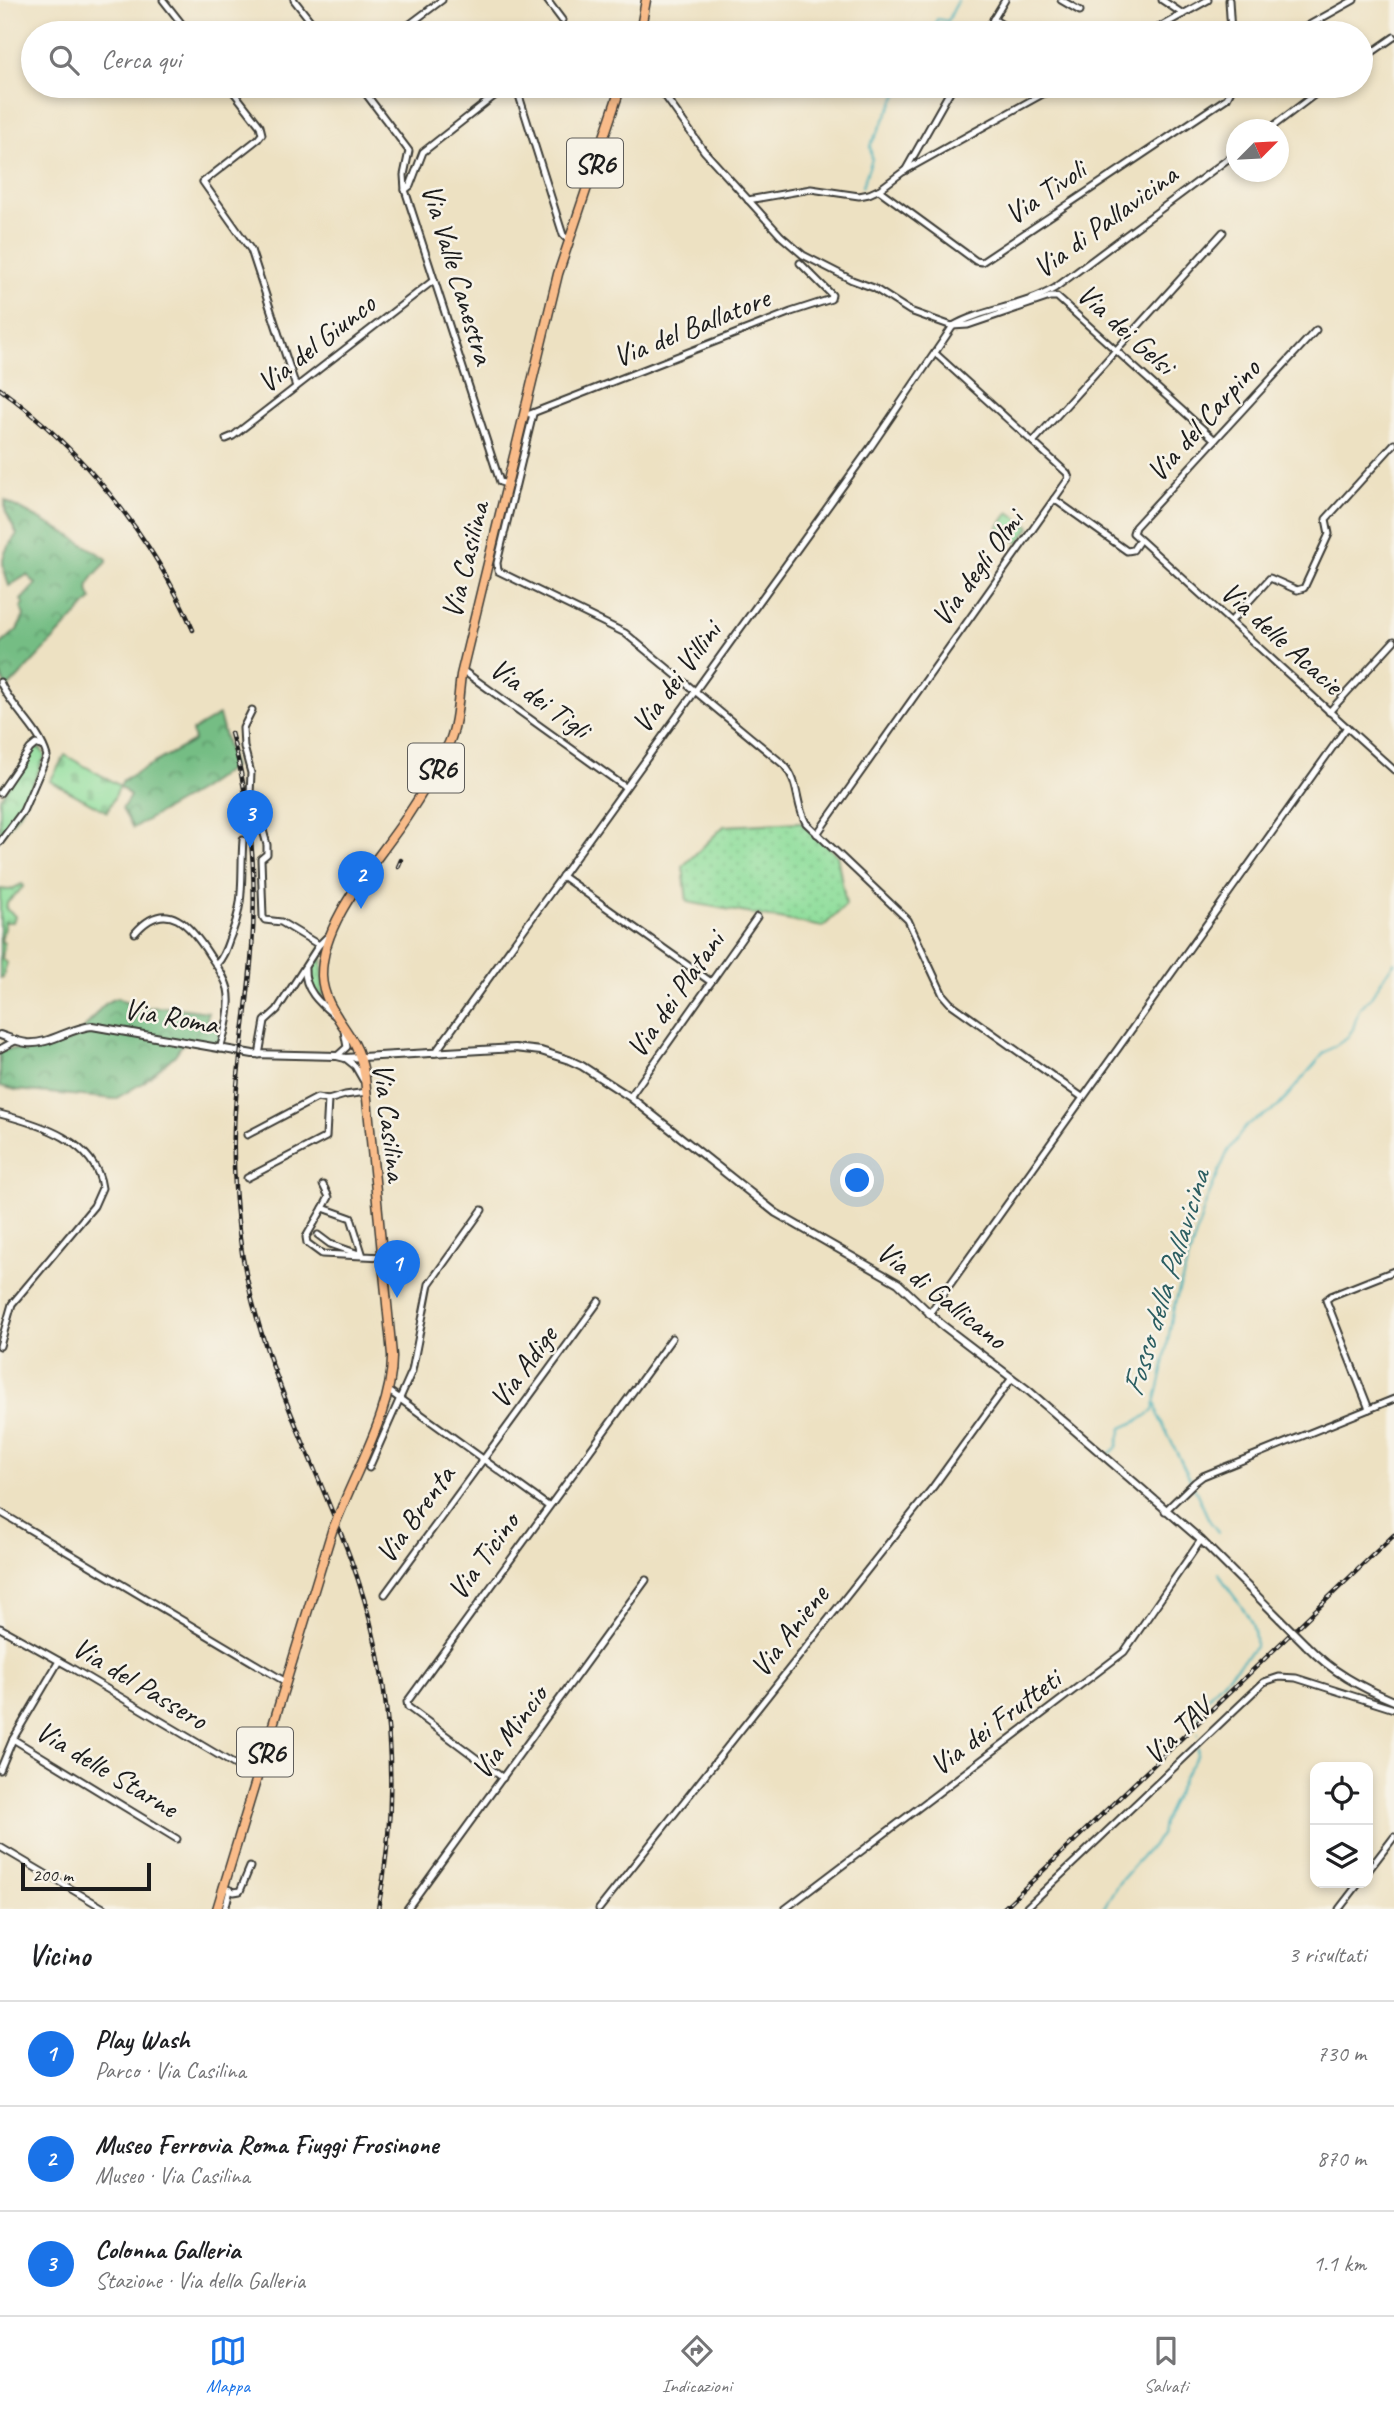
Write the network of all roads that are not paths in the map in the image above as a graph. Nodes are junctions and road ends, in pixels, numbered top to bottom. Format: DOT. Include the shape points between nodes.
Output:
graph roads {
  1 [pos="163,0"];
  2 [pos="294,0"];
  3 [pos="442,0"];
  4 [pos="547,0"];
  5 [pos="646,0"];
  6 [pos="1005,0"];
  7 [pos="1061,0"];
  8 [pos="1162,0"];
  9 [pos="1208,0"];
  10 [pos="1229,0"];
  11 [pos="1354,0"];
  12 [pos="1080,12"];
  13 [pos="1183,14"];
  14 [pos="993,19"];
  15 [pos="562,20"];
  16 [pos="180,21"];
  17 [pos="311,21"];
  18 [pos="414,21"];
  19 [pos="643,21"];
  20 [pos="996,21"];
  21 [pos="1170,21"];
  22 [pos="1230,21"];
  23 [pos="1316,21"];
  24 [pos="1394,37"];
  25 [pos="1373,52"];
  26 [pos="238,98"];
  27 [pos="369,98"];
  28 [pos="492,98"];
  29 [pos="520,98"];
  30 [pos="617,98"];
  31 [pos="666,98"];
  32 [pos="946,98"];
  33 [pos="1035,98"];
  34 [pos="1227,98"];
  35 [pos="1310,98"];
  36 [pos="1282,119"];
  37 [pos="1226,161"];
  38 [pos="904,171"];
  39 [pos="405,190"];
  40 [pos="879,190"];
  41 [pos="748,200"];
  42 [pos="1223,232"];
  43 [pos="569,241"];
  44 [pos="800,263"];
  45 [pos="434,280"];
  46 [pos="953,326"];
  47 [pos="1316,330"];
  48 [pos="1115,351"];
  49 [pos="936,354"];
  50 [pos="296,387"];
  51 [pos="528,414"];
  52 [pos="226,439"];
  53 [pos="1214,440"];
  54 [pos="1033,442"];
  55 [pos="1394,444"];
  56 [pos="507,484"];
  57 [pos="1054,499"];
  58 [pos="1139,541"];
  59 [pos="1231,621"];
  60 [pos="1394,641"];
  61 [pos="462,670"];
  62 [pos="0,682"];
  63 [pos="695,690"];
  64 [pos="252,710"];
  65 [pos="1329,712"];
  66 [pos="1347,727"];
  67 [pos="43,747"];
  68 [pos="1394,770"];
  69 [pos="625,787"];
  70 [pos="0,793"];
  71 [pos="817,834"];
  72 [pos="243,840"];
  73 [pos="0,842"];
  74 [pos="562,876"];
  75 [pos="757,917"];
  76 [pos="331,931"];
  77 [pos="135,933"];
  78 [pos="319,945"];
  79 [pos="216,965"];
  80 [pos="306,966"];
  81 [pos="711,982"];
  82 [pos="336,1016"];
  83 [pos="342,1025"];
  84 [pos="0,1035"];
  85 [pos="15,1041"];
  86 [pos="0,1049"];
  87 [pos="220,1049"];
  88 [pos="435,1053"];
  89 [pos="259,1055"];
  90 [pos="337,1056"];
  91 [pos="360,1057"];
  92 [pos="345,1058"];
  93 [pos="367,1091"];
  94 [pos="630,1097"];
  95 [pos="1082,1097"];
  96 [pos="328,1100"];
  97 [pos="0,1114"];
  98 [pos="247,1135"];
  99 [pos="247,1178"];
  100 [pos="323,1185"];
  101 [pos="323,1208"];
  102 [pos="482,1210"];
  103 [pos="318,1235"];
  104 [pos="362,1255"];
  105 [pos="383,1257"];
  106 [pos="1394,1271"];
  107 [pos="600,1301"];
  108 [pos="929,1314"];
  109 [pos="672,1338"];
  110 [pos="0,1346"];
  111 [pos="1012,1378"];
  112 [pos="388,1391"];
  113 [pos="399,1398"];
  114 [pos="1394,1399"];
  115 [pos="1369,1409"];
  116 [pos="482,1460"];
  117 [pos="369,1468"];
  118 [pos="548,1506"];
  119 [pos="1165,1511"];
  120 [pos="0,1512"];
  121 [pos="1201,1541"];
  122 [pos="646,1580"];
  123 [pos="385,1594"];
  124 [pos="0,1628"];
  125 [pos="59,1661"];
  126 [pos="286,1682"];
  127 [pos="1394,1701"];
  128 [pos="1394,1709"];
  129 [pos="13,1739"];
  130 [pos="0,1770"];
  131 [pos="257,1778"];
  132 [pos="503,1778"];
  133 [pos="1394,1837"];
  134 [pos="177,1839"];
  135 [pos="0,1847"];
  136 [pos="1373,1864"];
  137 [pos="250,1867"];
  138 [pos="226,1888"];
  139 [pos="1355,1888"];
  140 [pos="89,1900"];
  141 [pos="85,1909"];
  142 [pos="105,1909"];
  143 [pos="217,1909"];
  144 [pos="225,1909"];
  145 [pos="407,1909"];
  146 [pos="598,1909"];
  147 [pos="785,1909"];
  148 [pos="1024,1909"];
  149 [pos="1339,1909"];
  1 -- 16 [label="street"];
  2 -- 17 [label="street"];
  3 -- 18 [label="street"];
  4 -- 15 [label="street"];
  5 -- 19 [label="main road"];
  6 -- 14 [label="street"];
  7 -- 12 [label="street"];
  8 -- 13 [label="street"];
  9 -- 13 [label="street"];
  10 -- 22 [label="street"];
  11 -- 23 [label="street"];
  13 -- 21 [label="street"];
  14 -- 20 [label="street"];
  24 -- 25 [label="street"];
  26 -- 50 [label="street" via="262,134 203,182 251,250"];
  27 -- 39 [label="street, Via Valle Canestra" via="408,149"];
  28 -- 39 [label="street" via="423,152"];
  29 -- 43 [label="street" via="563,235"];
  30 -- 43 [label="main road, Via Casilina / SR6"];
  31 -- 41 [label="street" via="702,149"];
  32 -- 38 [label="street"];
  33 -- 38 [label="street"];
  34 -- 40 [label="street, Via Tivoli" via="982,262"];
  35 -- 36 [label="street"];
  37 -- 46 [label="street, Via di Pallavicina" via="1055,288"];
  38 -- 40 [label="street"];
  39 -- 45 [label="street, Via Valle Canestra"];
  40 -- 41 [label="street" via="859,196 811,189"];
  41 -- 46 [label="street" via="799,253 874,288 908,310"];
  42 -- 48 [label="street"];
  43 -- 51 [label="main road, Via Casilina / SR6"];
  44 -- 51 [label="street, Via del Ballatore" via="831,299"];
  45 -- 50 [label="street, Via del Giunco"];
  45 -- 56 [label="street, Via Valle Canestra" via="500,482"];
  46 -- 48 [label="street, Via dei Gelsi" via="1055,296"];
  46 -- 49 [label="street, Via dei Villini"];
  47 -- 53 [label="street, Via del Carpino"];
  48 -- 53 [label="street, Via dei Gelsi"];
  48 -- 54 [label="street"];
  49 -- 54 [label="street, Via degli Olmi"];
  49 -- 63 [label="street, Via dei Villini"];
  50 -- 52 [label="street, Via del Giunco"];
  51 -- 56 [label="main road, Via Casilina / SR6"];
  51 -- 63 [label="street" via="497,569 625,633"];
  53 -- 58 [label="street, Via del Carpino" via="1135,527 1133,533"];
  54 -- 57 [label="street, Via degli Olmi" via="1069,476"];
  55 -- 59 [label="street" via="1327,519 1329,535 1304,588 1297,590 1270,578"];
  56 -- 61 [label="main road, Via Casilina / SR6"];
  57 -- 58 [label="street" via="1127,551"];
  57 -- 71 [label="street, Via degli Olmi"];
  58 -- 59 [label="street, Via delle Acacie"];
  59 -- 65 [label="street, Via delle Acacie"];
  60 -- 65 [label="street"];
  61 -- 69 [label="street, Via dei Tigli"];
  61 -- 76 [label="main road, Via Casilina / SR6" via="453,731 443,755"];
  62 -- 67 [label="street"];
  63 -- 69 [label="street, Via dei Villini"];
  63 -- 71 [label="street" via="786,768 803,817"];
  64 -- 78 [label="street" via="243,732 253,818 263,830 268,848 261,859 263,917 281,922"];
  65 -- 66 [label="street, Via delle Acacie"];
  66 -- 68 [label="street, Via delle Acacie"];
  66 -- 95 [label="street"];
  67 -- 70 [label="street" via="32,747"];
  67 -- 73 [label="street" via="46,762 23,811"];
  69 -- 74 [label="street, Via dei Villini"];
  71 -- 95 [label="street" via="905,916 951,1004"];
  72 -- 79 [label="street" via="239,917"];
  74 -- 81 [label="street"];
  74 -- 88 [label="street, Via dei Villini"];
  75 -- 81 [label="street, Via dei Platani"];
  76 -- 78 [label="street"];
  76 -- 82 [label="main road, Via Casilina / SR6" via="322,978"];
  77 -- 79 [label="street" via="156,917 181,920"];
  78 -- 80 [label="street"];
  79 -- 87 [label="street" via="229,997"];
  80 -- 82 [label="street" via="309,988"];
  80 -- 89 [label="street" via="265,1021"];
  81 -- 94 [label="street, Via dei Platani"];
  82 -- 83 [label="main road, Via Casilina / SR6"];
  83 -- 90 [label="street" via="347,1047"];
  83 -- 91 [label="main road, Via Casilina / SR6"];
  84 -- 85 [label="street, Via Roma"];
  85 -- 86 [label="street"];
  85 -- 87 [label="street, Via Roma" via="38,1042 92,1026"];
  87 -- 89 [label="street, Via Roma"];
  88 -- 91 [label="street, Via di Gallicano"];
  88 -- 94 [label="street, Via di Gallicano" via="541,1051 569,1060"];
  89 -- 90 [label="street, Via Roma"];
  90 -- 91 [label="street, Via Roma"];
  90 -- 92 [label="street, Via Roma"];
  91 -- 92 [label="street, Via Roma"];
  91 -- 93 [label="main road, Via Casilina / SR6"];
  92 -- 93 [label="street" via="359,1071"];
  93 -- 96 [label="street"];
  93 -- 105 [label="main road, Via Casilina / SR6"];
  94 -- 108 [label="street, Via di Gallicano" via="766,1206 888,1276"];
  95 -- 108 [label="street"];
  96 -- 98 [label="street" via="316,1099"];
  96 -- 99 [label="street" via="326,1136"];
  97 -- 110 [label="street" via="62,1136 76,1146 92,1161 102,1188 97,1203 12,1304"];
  100 -- 101 [label="street" via="329,1197"];
  101 -- 104 [label="street" via="350,1217"];
  101 -- 104 [label="street" via="306,1237 308,1244 324,1254"];
  102 -- 113 [label="street" via="429,1284 412,1371"];
  103 -- 104 [label="street"];
  104 -- 105 [label="street"];
  105 -- 112 [label="main road, Via Casilina / SR6" via="392,1358"];
  106 -- 115 [label="street" via="1326,1301"];
  107 -- 116 [label="street, Via Adige"];
  108 -- 111 [label="street, Via di Gallicano"];
  109 -- 118 [label="street, Via Ticino"];
  111 -- 119 [label="street, Via di Gallicano"];
  111 -- 146 [label="street, Via Aniene" via="933,1487"];
  112 -- 113 [label="street"];
  112 -- 126 [label="main road, Via Casilina / SR6, bridge" via="332,1531"];
  113 -- 116 [label="street"];
  113 -- 117 [label="street"];
  114 -- 115 [label="street"];
  115 -- 119 [label="street" via="1200,1478"];
  116 -- 118 [label="street"];
  116 -- 123 [label="street, Via Brenta"];
  118 -- 132 [label="street, Via Ticino" via="407,1703"];
  119 -- 121 [label="street, Via di Gallicano"];
  120 -- 126 [label="street"];
  121 -- 127 [label="street, Via di Gallicano, bridge" via="1339,1674"];
  121 -- 147 [label="street, Via dei Frutteti" via="1124,1652"];
  122 -- 132 [label="street, Via Mincio"];
  124 -- 125 [label="street, Via del Passero"];
  125 -- 129 [label="street"];
  125 -- 131 [label="street, Via del Passero"];
  126 -- 131 [label="main road, Via Casilina / SR6"];
  128 -- 148 [label="street, Via TAV" via="1296,1678 1264,1682"];
  129 -- 130 [label="street"];
  129 -- 134 [label="street, Via delle Starne"];
  131 -- 138 [label="main road, Via Casilina / SR6"];
  132 -- 145 [label="street, Via Mincio"];
  133 -- 136 [label="street"];
  135 -- 140 [label="street"];
  137 -- 138 [label="street" via="241,1889"];
  138 -- 143 [label="main road, Via Casilina / SR6"];
  138 -- 144 [label="street"];
  139 -- 149 [label="street"];
  140 -- 141 [label="street"];
  140 -- 142 [label="street"];
}
